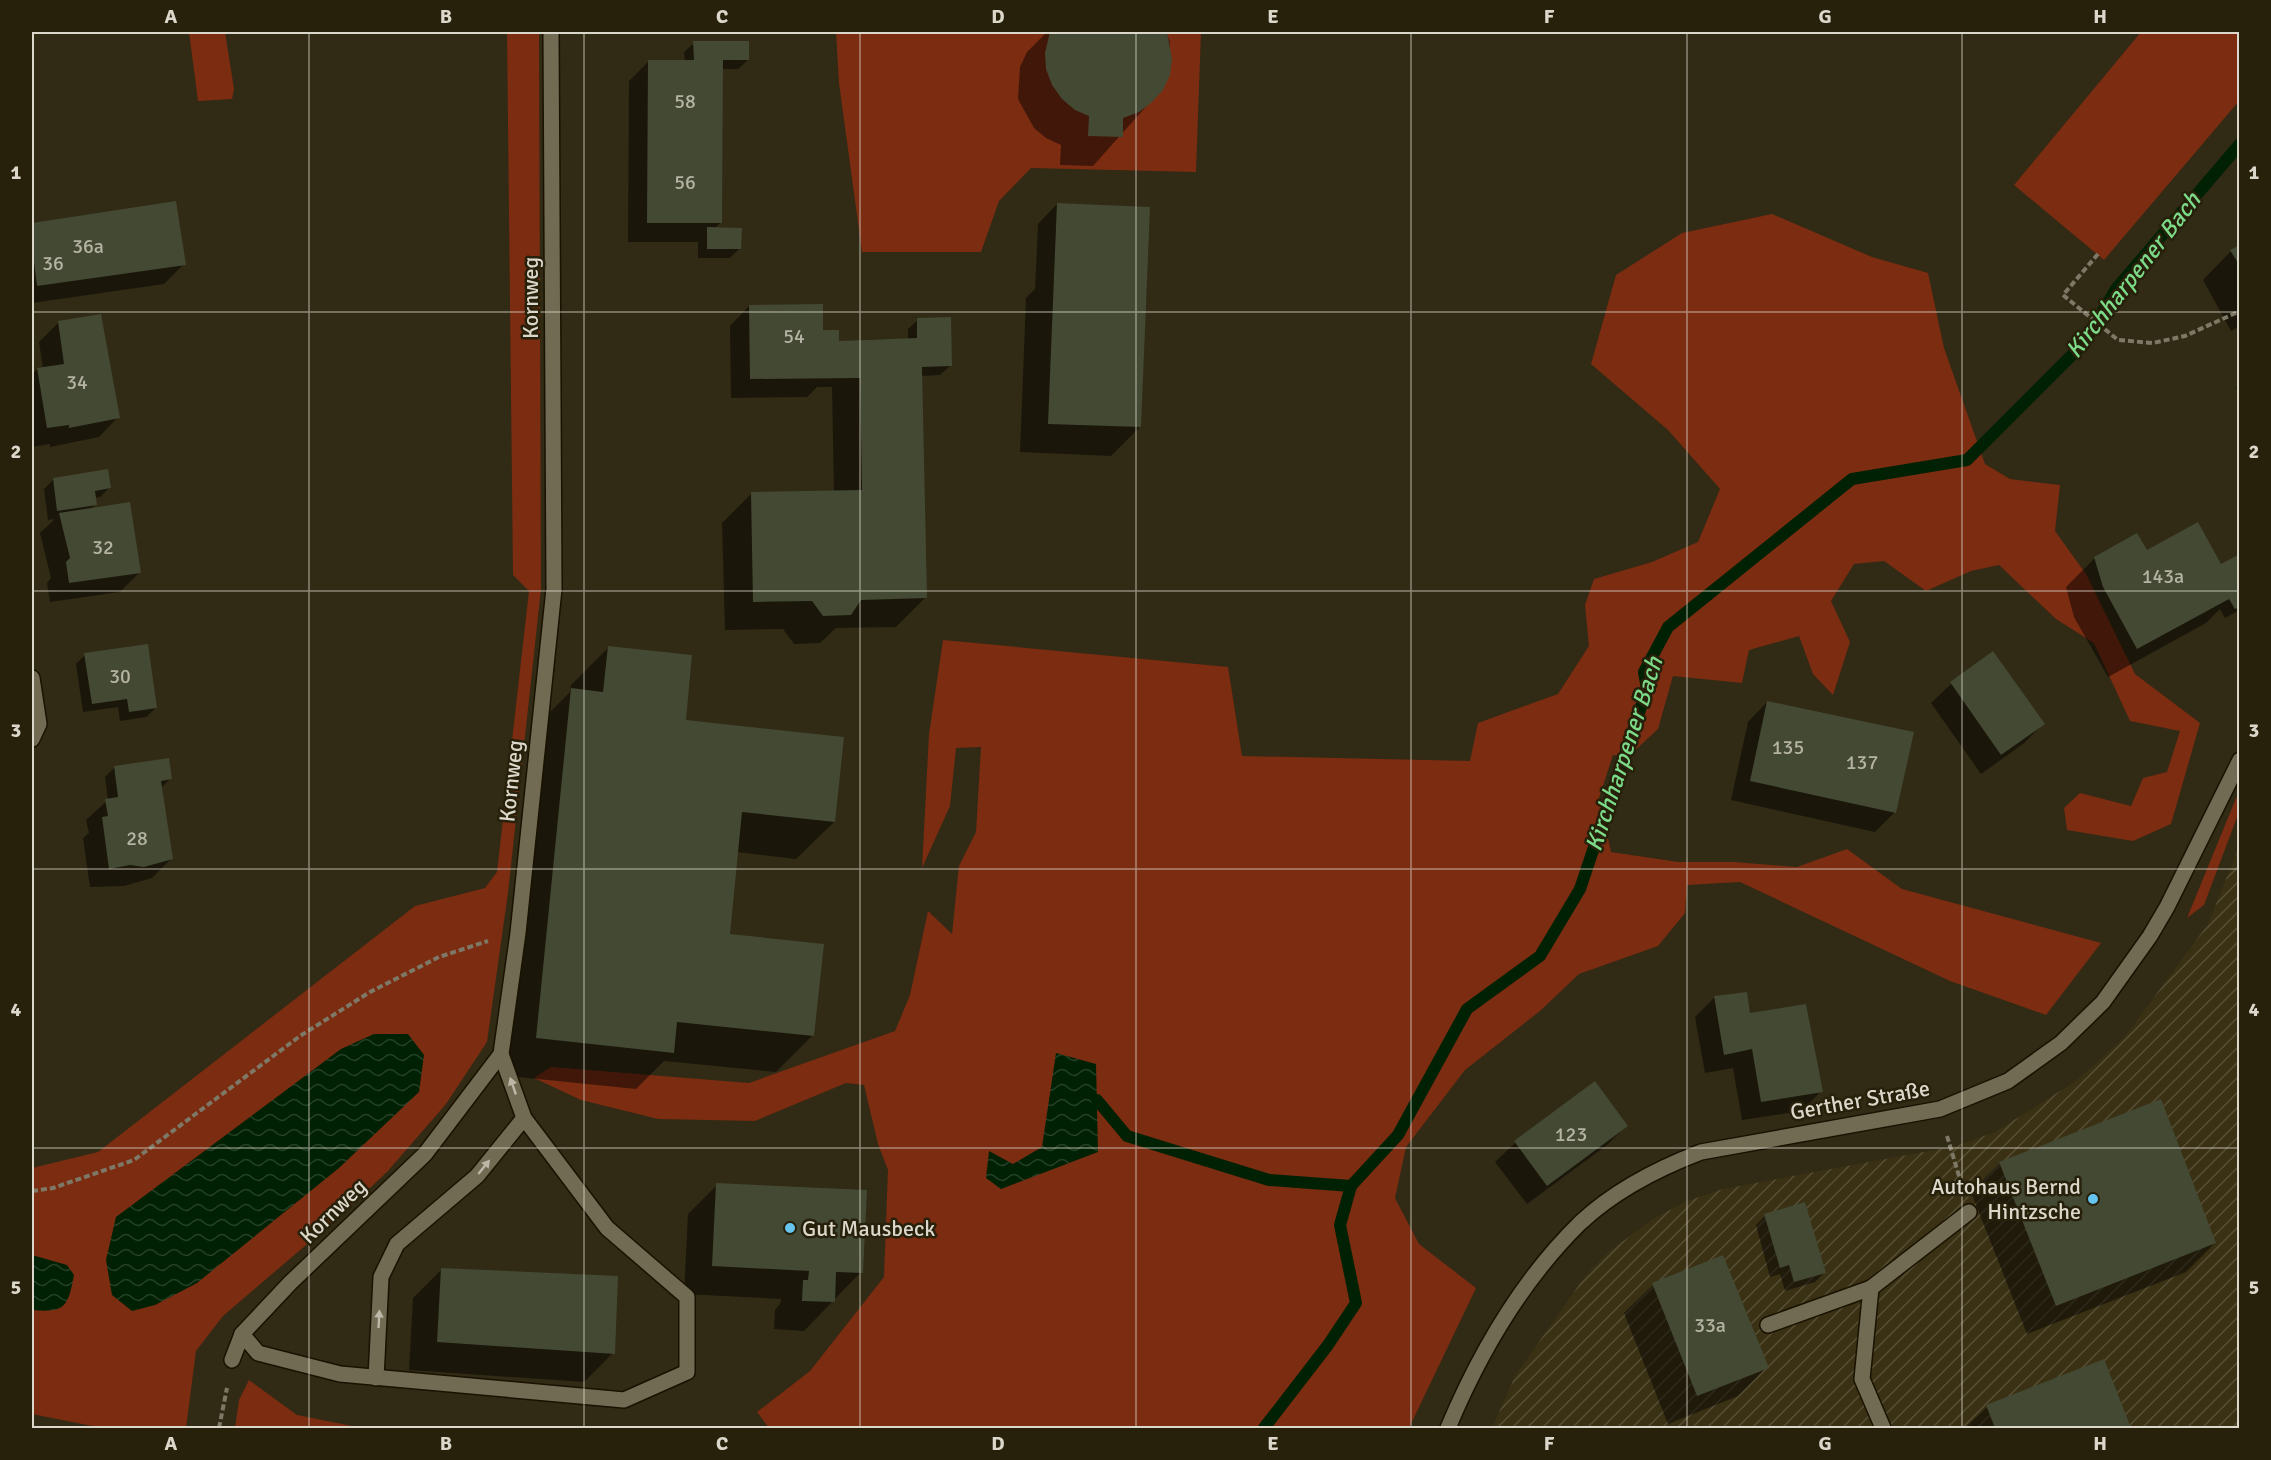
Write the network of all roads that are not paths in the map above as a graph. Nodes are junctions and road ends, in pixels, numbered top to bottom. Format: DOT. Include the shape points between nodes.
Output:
graph roads {
  1 [pos="551,32"];
  2 [pos="32,678"];
  3 [pos="32,739"];
  4 [pos="2240,760"];
  5 [pos="501,1054"];
  6 [pos="524,1118"];
  7 [pos="1969,1212"];
  8 [pos="1870,1288"];
  9 [pos="1768,1325"];
  10 [pos="242,1334"];
  11 [pos="232,1360"];
  12 [pos="376,1378"];
  13 [pos="1448,1428"];
  14 [pos="1883,1428"];
  1 -- 5 [label="street, Kornweg" via="554,589 518,933"];
  2 -- 3 [label="street" via="39,724"];
  4 -- 13 [label="street, Gerther Straße" via="2150,936 2103,1002 2061,1043 2008,1081 1940,1109 1701,1152 1627,1188 1581,1222 1552,1254 1487,1348"];
  6 -- 5 [label="street, one-way"];
  5 -- 10 [label="street, Kornweg" via="425,1154"];
  12 -- 6 [label="street, one-way" via="381,1277 397,1244 477,1176"];
  6 -- 12 [label="street" via="607,1228 687,1296 687,1372 624,1400"];
  7 -- 8 [label="street"];
  8 -- 9 [label="street"];
  8 -- 14 [label="street" via="1862,1379"];
  10 -- 11 [label="street, Kornweg"];
  10 -- 12 [label="street" via="258,1353 340,1374"];
}
